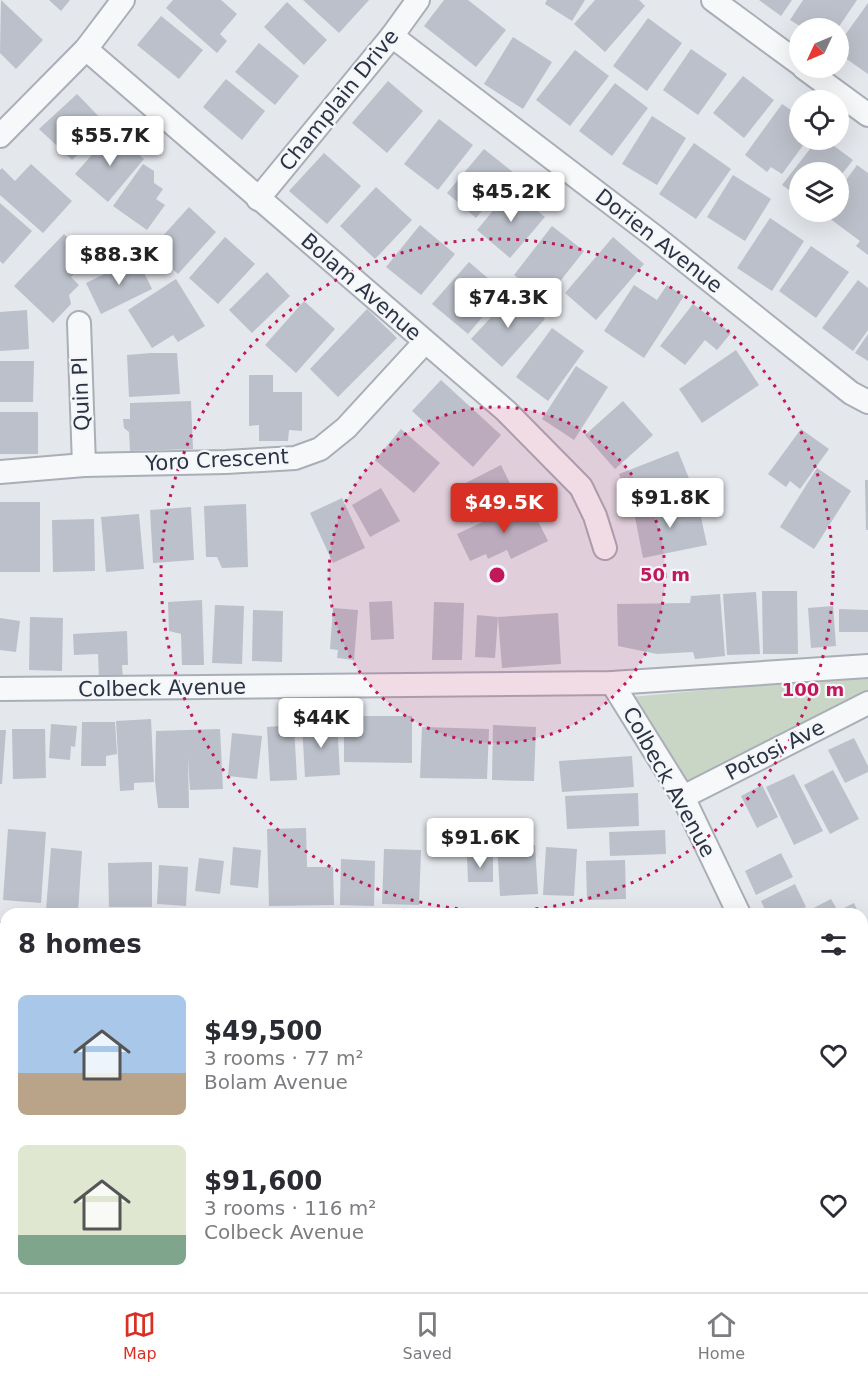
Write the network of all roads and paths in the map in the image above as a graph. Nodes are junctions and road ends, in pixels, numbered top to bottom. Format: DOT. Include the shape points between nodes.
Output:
graph roads {
  1 [pos="123,0"];
  2 [pos="418,0"];
  3 [pos="713,0"];
  4 [pos="392,36"];
  5 [pos="86,49"];
  6 [pos="789,56"];
  7 [pos="818,78"];
  8 [pos="868,115"];
  9 [pos="0,136"];
  10 [pos="258,199"];
  11 [pos="79,323"];
  12 [pos="425,342"];
  13 [pos="868,402"];
  14 [pos="84,465"];
  15 [pos="0,472"];
  16 [pos="605,548"];
  17 [pos="868,666"];
  18 [pos="612,683"];
  19 [pos="0,689"];
  20 [pos="868,703"];
  21 [pos="683,797"];
  22 [pos="736,908"];
  1 -- 5 [label="street"];
  2 -- 4 [label="street, Champlain Drive"];
  3 -- 6 [label="street"];
  4 -- 10 [label="street, Champlain Drive"];
  4 -- 13 [label="street, Dorien Avenue" via="851,393"];
  5 -- 9 [label="street"];
  5 -- 10 [label="street, Bolam Avenue"];
  7 -- 8 [label="street"];
  10 -- 12 [label="street, Bolam Avenue"];
  11 -- 14 [label="street, Quin Pl"];
  12 -- 14 [label="street, Yoro Crescent" via="346,428 320,449 295,458"];
  12 -- 16 [label="street, Bolam Avenue" via="506,411 581,487"];
  14 -- 15 [label="street, Yoro Crescent"];
  17 -- 18 [label="street, Colbeck Avenue"];
  18 -- 19 [label="street, Colbeck Avenue"];
  18 -- 21 [label="street, Colbeck Avenue"];
  20 -- 21 [label="street, Potosi Ave"];
  21 -- 22 [label="street, Colbeck Avenue"];
}
